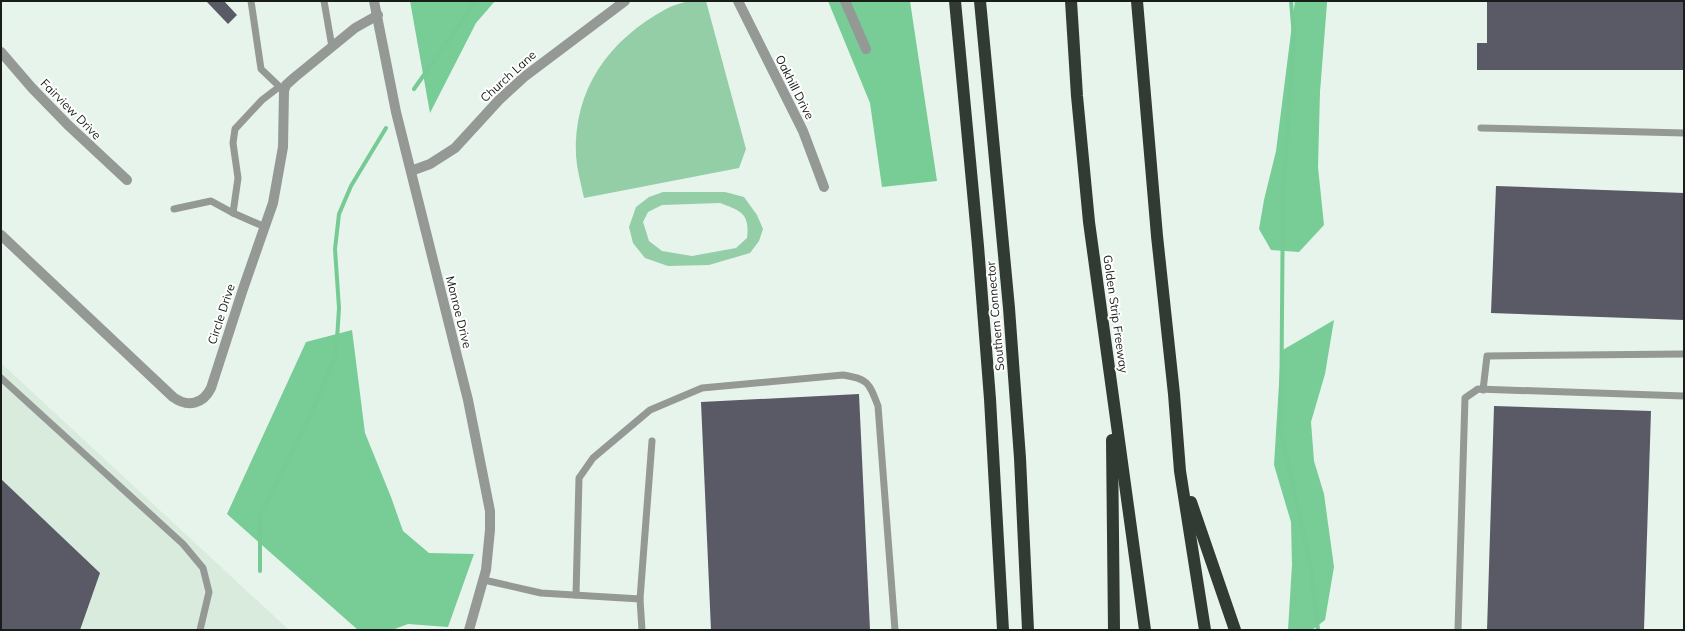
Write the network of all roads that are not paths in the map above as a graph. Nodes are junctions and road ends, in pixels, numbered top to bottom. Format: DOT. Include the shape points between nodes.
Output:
graph roads {
  1 [pos="251,1"];
  2 [pos="324,1"];
  3 [pos="374,1"];
  4 [pos="625,1"];
  5 [pos="738,1"];
  6 [pos="845,1"];
  7 [pos="955,1"];
  8 [pos="980,1"];
  9 [pos="1071,1"];
  10 [pos="1137,1"];
  11 [pos="378,15"];
  12 [pos="332,47"];
  13 [pos="866,49"];
  14 [pos="1,52"];
  15 [pos="282,89"];
  16 [pos="1481,128"];
  17 [pos="1684,133"];
  18 [pos="411,171"];
  19 [pos="127,180"];
  20 [pos="824,187"];
  21 [pos="174,209"];
  22 [pos="233,213"];
  23 [pos="265,227"];
  24 [pos="1,235"];
  25 [pos="1684,354"];
  26 [pos="1,378"];
  27 [pos="1111,387"];
  28 [pos="1483,390"];
  29 [pos="1684,396"];
  30 [pos="652,441"];
  31 [pos="1180,471"];
  32 [pos="484,580"];
  33 [pos="576,595"];
  34 [pos="640,599"];
  35 [pos="200,630"];
  36 [pos="469,630"];
  37 [pos="642,630"];
  38 [pos="895,630"];
  39 [pos="1003,630"];
  40 [pos="1028,630"];
  41 [pos="1114,630"];
  42 [pos="1145,630"];
  43 [pos="1205,630"];
  44 [pos="1235,630"];
  45 [pos="1458,630"];
  1 -- 15 [label="lane" via="261,69"];
  2 -- 12 [label="lane"];
  3 -- 11 [label="street, Monroe Drive"];
  4 -- 18 [label="street, Church Lane" via="524,77 455,148 430,164"];
  5 -- 20 [label="street, Oakhill Drive" via="803,131"];
  6 -- 13 [label="street"];
  7 -- 39 [label="highway, Southern Connector" via="990,399"];
  8 -- 40 [label="highway, Southern Connector" via="1009,308 1020,458"];
  9 -- 27 [label="highway, Golden Strip Freeway" via="1089,222"];
  10 -- 31 [label="highway"];
  11 -- 12 [label="street" via="355,28"];
  11 -- 18 [label="street, Monroe Drive" via="396,112"];
  12 -- 15 [label="street" via="294,76"];
  14 -- 19 [label="street, Fairview Drive" via="68,125"];
  15 -- 22 [label="lane" via="262,100 235,129 233,143 238,178"];
  15 -- 23 [label="street, Circle Drive" via="283,148 273,203"];
  16 -- 17 [label="lane"];
  18 -- 32 [label="street, Monroe Drive" via="468,400 490,511 489,551"];
  21 -- 22 [label="lane" via="211,201"];
  22 -- 23 [label="lane"];
  23 -- 24 [label="street, Circle Drive" via="211,388 203,400 192,404 185,404 173,397"];
  25 -- 28 [label="lane" via="1487,356"];
  26 -- 35 [label="lane" via="183,544 203,568 209,592"];
  27 -- 41 [label="highway"];
  27 -- 42 [label="highway, Golden Strip Freeway"];
  28 -- 29 [label="lane"];
  28 -- 45 [label="lane" via="1478,389 1465,398"];
  30 -- 34 [label="lane"];
  31 -- 43 [label="highway"];
  31 -- 44 [label="highway"];
  32 -- 33 [label="lane" via="542,593"];
  32 -- 36 [label="street, Monroe Drive"];
  33 -- 34 [label="lane"];
  33 -- 38 [label="lane" via="578,478 593,458 650,410 702,388 842,375 859,378 870,386 878,406"];
  34 -- 37 [label="lane"];
}
